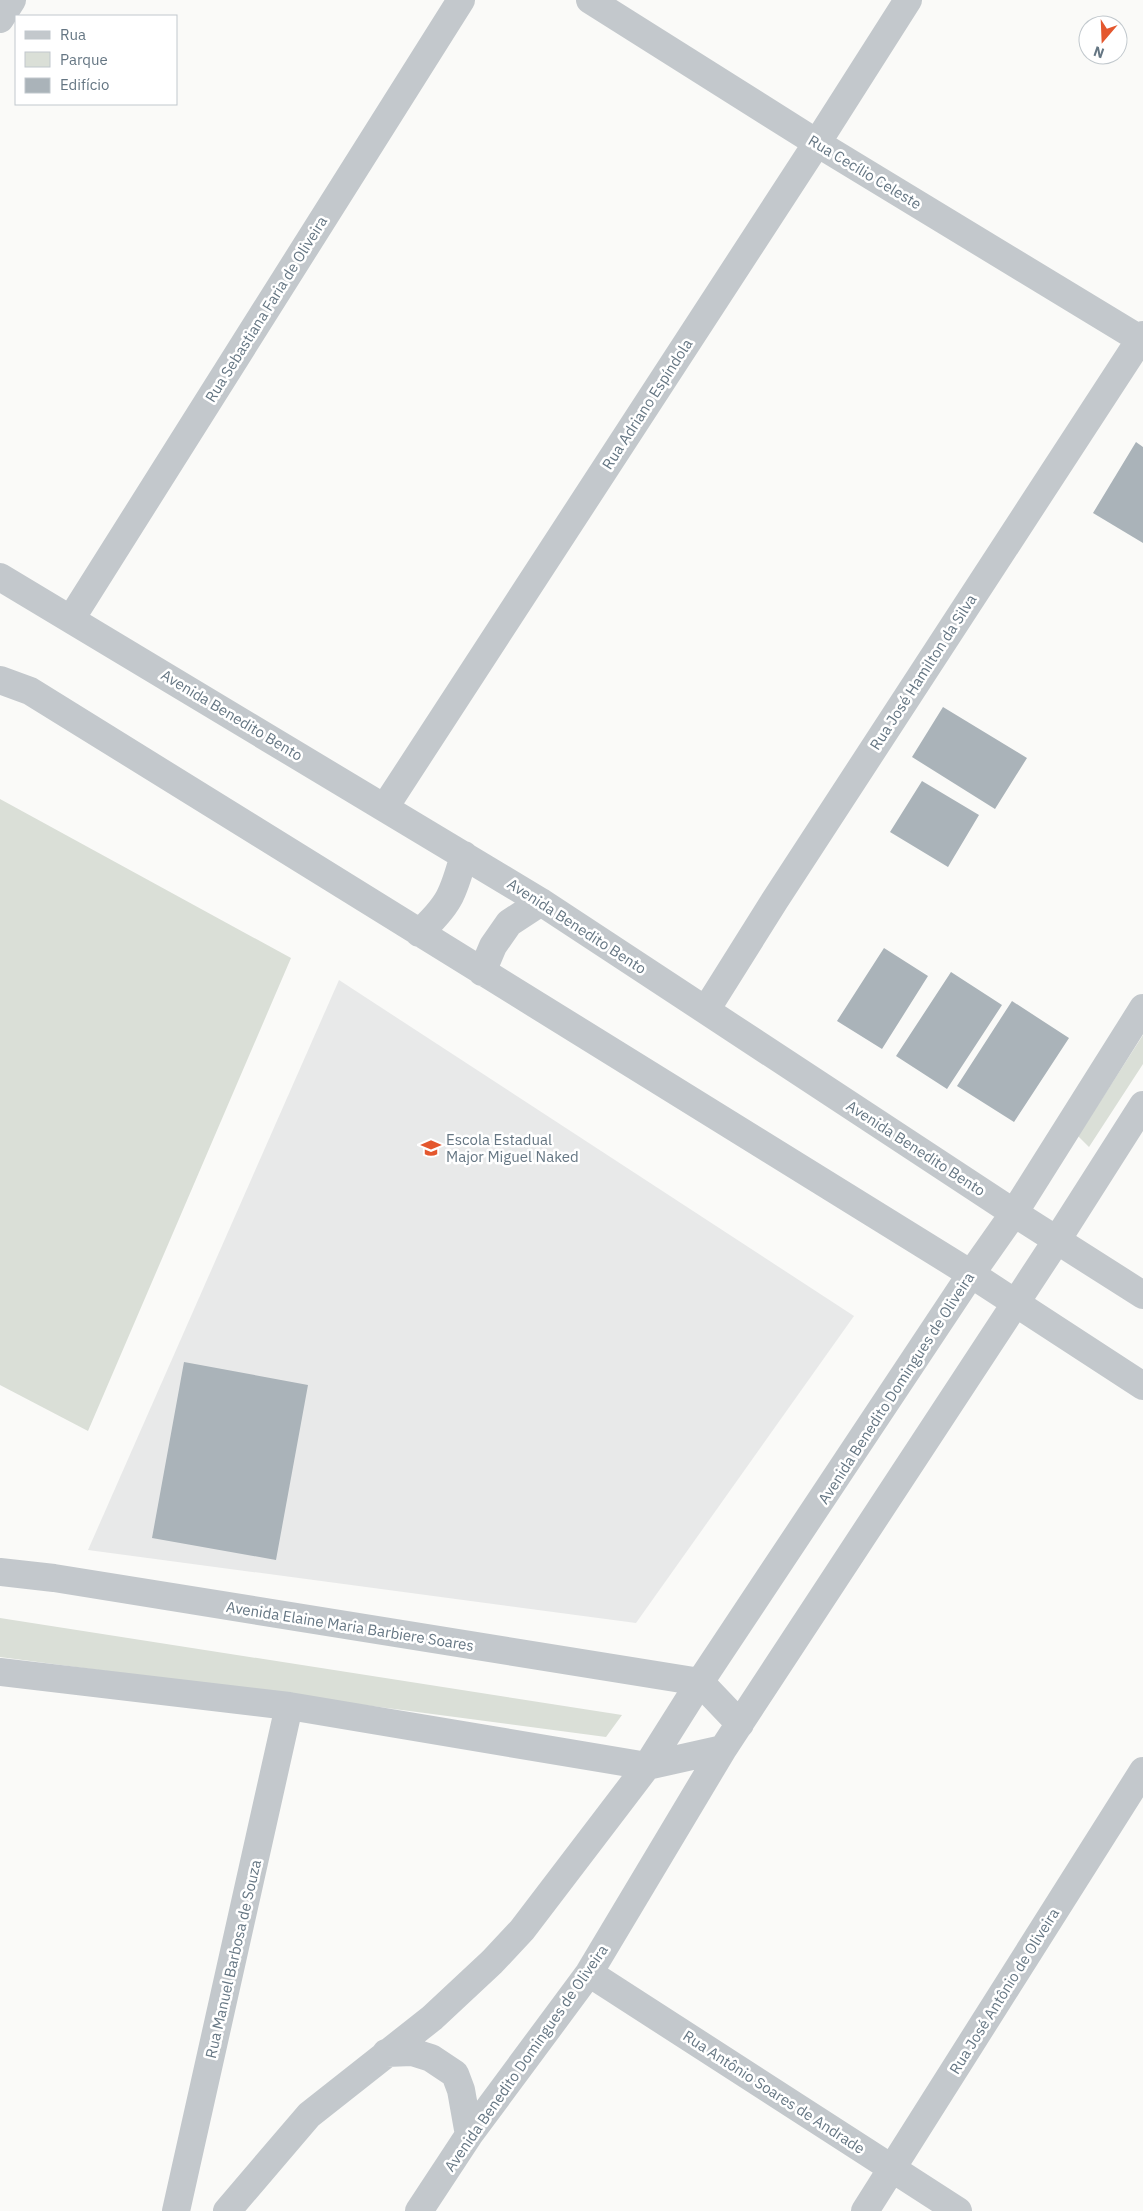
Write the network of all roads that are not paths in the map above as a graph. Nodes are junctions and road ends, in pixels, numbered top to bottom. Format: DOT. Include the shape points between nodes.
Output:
graph roads {
  1 [pos="12,0"];
  2 [pos="461,0"];
  3 [pos="590,0"];
  4 [pos="908,0"];
  5 [pos="0,19"];
  6 [pos="817,143"];
  7 [pos="1142,338"];
  8 [pos="0,577"];
  9 [pos="70,619"];
  10 [pos="0,680"];
  11 [pos="384,807"];
  12 [pos="464,855"];
  13 [pos="541,902"];
  14 [pos="419,933"];
  15 [pos="482,972"];
  16 [pos="1143,1008"];
  17 [pos="706,1010"];
  18 [pos="1143,1105"];
  19 [pos="1014,1213"];
  20 [pos="1057,1240"];
  21 [pos="971,1274"];
  22 [pos="1143,1295"];
  23 [pos="1015,1303"];
  24 [pos="1143,1386"];
  25 [pos="0,1572"];
  26 [pos="0,1672"];
  27 [pos="700,1682"];
  28 [pos="289,1706"];
  29 [pos="740,1724"];
  30 [pos="723,1749"];
  31 [pos="648,1766"];
  32 [pos="1143,1771"];
  33 [pos="589,1973"];
  34 [pos="386,2053"];
  35 [pos="469,2135"];
  36 [pos="893,2168"];
  37 [pos="176,2211"];
  38 [pos="227,2211"];
  39 [pos="420,2211"];
  40 [pos="865,2211"];
  41 [pos="958,2211"];
  1 -- 5 [label="street"];
  2 -- 9 [label="street, Rua Sebastiana Faria de Oliveira"];
  3 -- 6 [label="street, Rua Cecílio Celeste"];
  4 -- 6 [label="street, Rua Adriano Espíndola"];
  6 -- 7 [label="street, Rua Cecílio Celeste"];
  6 -- 11 [label="street, Rua Adriano Espíndola"];
  7 -- 17 [label="street, Rua José Hamilton da Silva"];
  8 -- 9 [label="street, Avenida Benedito Bento"];
  9 -- 11 [label="street, Avenida Benedito Bento"];
  10 -- 14 [label="street" via="30,691"];
  11 -- 12 [label="street, Avenida Benedito Bento"];
  12 -- 13 [label="street, Avenida Benedito Bento"];
  12 -- 14 [label="street" via="455,889 442,912"];
  13 -- 15 [label="street" via="508,923"];
  13 -- 17 [label="street, Avenida Benedito Bento"];
  14 -- 15 [label="street"];
  15 -- 21 [label="street"];
  16 -- 19 [label="street, Avenida Benedito Domingues de Oliveira"];
  17 -- 19 [label="street, Avenida Benedito Bento"];
  18 -- 20 [label="street, Avenida Benedito Domingues de Oliveira"];
  19 -- 20 [label="street, Avenida Benedito Bento"];
  19 -- 21 [label="street, Avenida Benedito Domingues de Oliveira"];
  20 -- 22 [label="street, Avenida Benedito Bento"];
  20 -- 23 [label="street, Avenida Benedito Domingues de Oliveira"];
  21 -- 23 [label="street"];
  21 -- 27 [label="street, Avenida Benedito Domingues de Oliveira"];
  23 -- 24 [label="street"];
  23 -- 29 [label="street, Avenida Benedito Domingues de Oliveira"];
  25 -- 27 [label="street, Avenida Elaine Maria Barbiere Soares"];
  26 -- 28 [label="street"];
  27 -- 29 [label="street"];
  27 -- 31 [label="street, Avenida Benedito Domingues de Oliveira"];
  28 -- 31 [label="street"];
  28 -- 37 [label="street, Rua Manuel Barbosa de Souza"];
  29 -- 30 [label="street, Avenida Benedito Domingues de Oliveira"];
  30 -- 31 [label="street"];
  30 -- 33 [label="street, Avenida Benedito Domingues de Oliveira"];
  31 -- 34 [label="street, Avenida Benedito Domingues de Oliveira" via="522,1930 432,2018"];
  32 -- 36 [label="street, Rua José Antônio de Oliveira"];
  33 -- 35 [label="street, Avenida Benedito Domingues de Oliveira"];
  33 -- 36 [label="street, Rua Antônio Soares de Andrade"];
  34 -- 35 [label="street" via="412,2052 431,2058 455,2074"];
  34 -- 38 [label="street, Avenida Benedito Domingues de Oliveira" via="309,2115"];
  35 -- 39 [label="street, Avenida Benedito Domingues de Oliveira"];
  36 -- 40 [label="street, Rua José Antônio de Oliveira"];
  36 -- 41 [label="street, Rua Antônio Soares de Andrade"];
}
